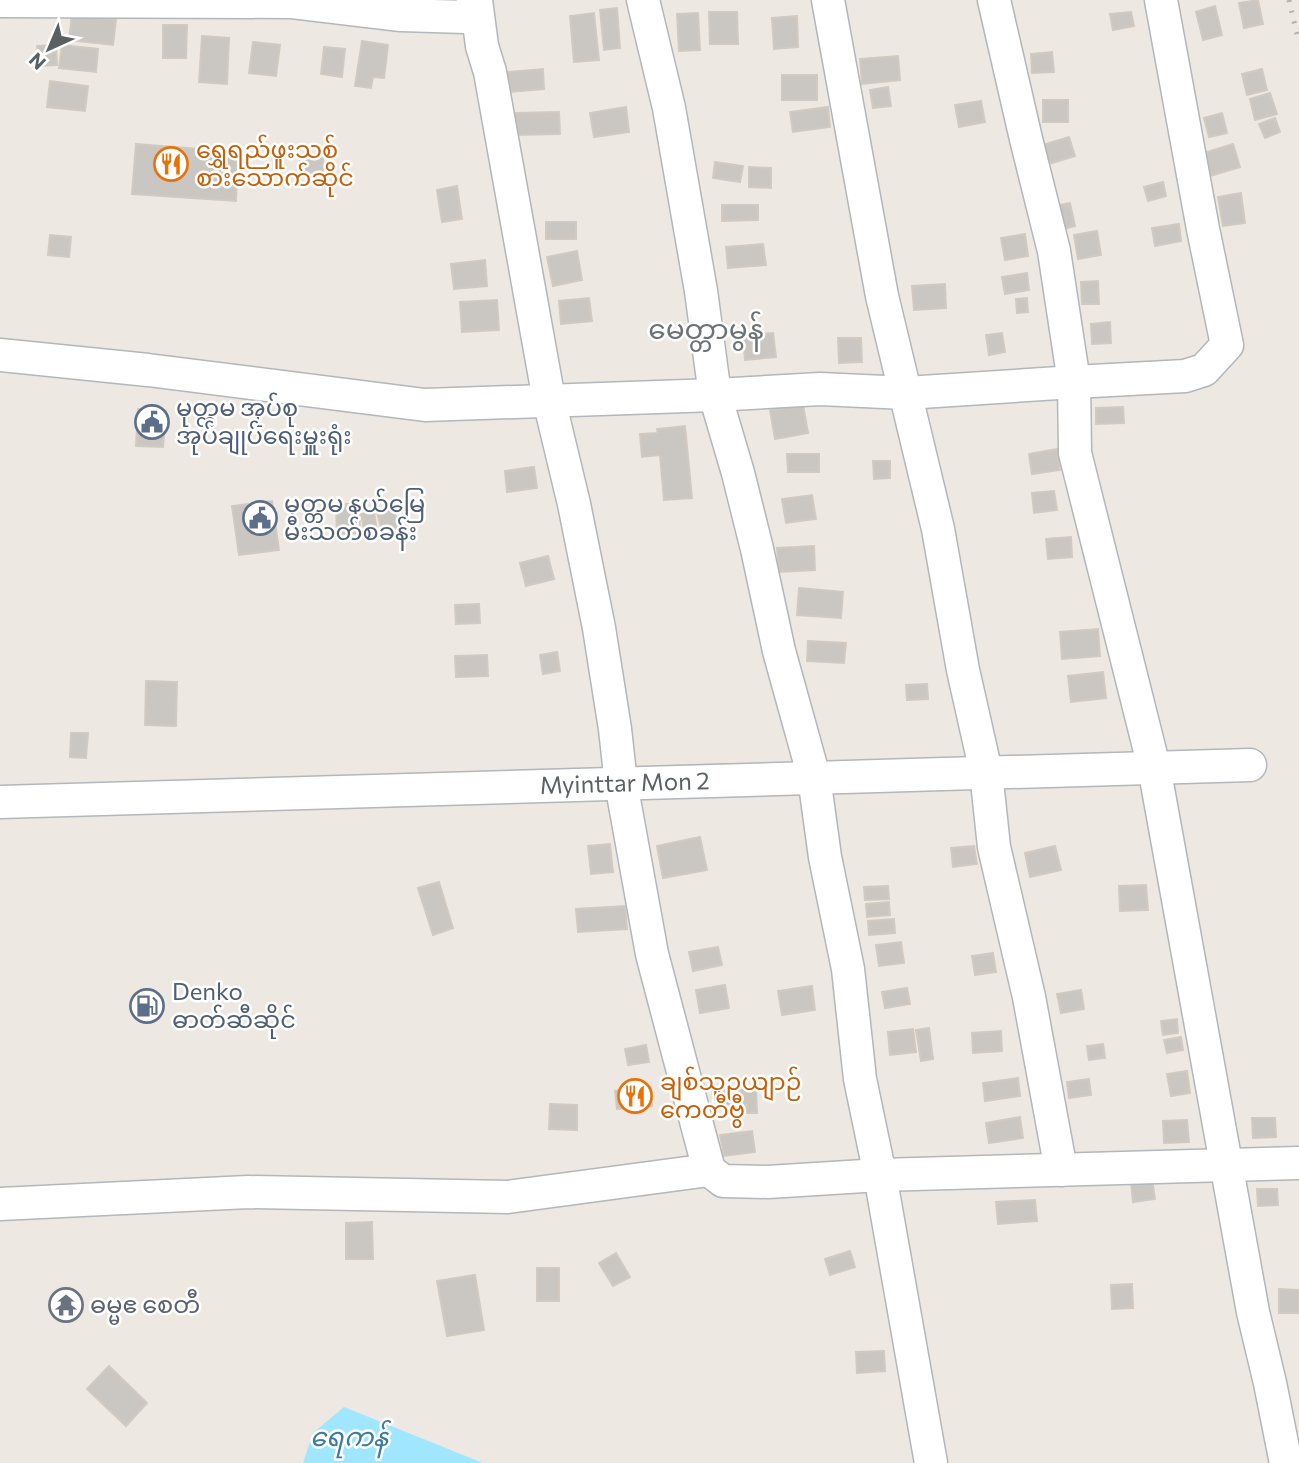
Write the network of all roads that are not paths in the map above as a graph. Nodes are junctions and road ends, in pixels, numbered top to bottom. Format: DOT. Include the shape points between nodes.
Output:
graph roads {
  1 [pos="643,0"];
  2 [pos="828,0"];
  3 [pos="994,0"];
  4 [pos="1161,0"];
  5 [pos="0,1"];
  6 [pos="292,1"];
  7 [pos="470,4"];
  8 [pos="0,355"];
  9 [pos="1074,382"];
  10 [pos="906,393"];
  11 [pos="715,395"];
  12 [pos="549,400"];
  13 [pos="1250,765"];
  14 [pos="1154,767"];
  15 [pos="986,772"];
  16 [pos="814,777"];
  17 [pos="621,783"];
  18 [pos="0,802"];
  19 [pos="1299,1163"];
  20 [pos="1227,1166"];
  21 [pos="709,1170"];
  22 [pos="1061,1170"];
  23 [pos="880,1175"];
  24 [pos="0,1204"];
  25 [pos="931,1463"];
  26 [pos="1286,1463"];
  1 -- 11 [label="street" via="671,121"];
  2 -- 10 [label="street" via="882,296"];
  3 -- 9 [label="street" via="1054,251"];
  4 -- 9 [label="street" via="1227,345 1204,370 1185,376"];
  5 -- 6 [label="street"];
  6 -- 7 [label="street" via="401,15"];
  7 -- 12 [label="street" via="492,86"];
  8 -- 12 [label="street" via="425,405"];
  9 -- 10 [label="street"];
  9 -- 14 [label="street" via="1075,453"];
  10 -- 11 [label="street" via="820,389"];
  10 -- 15 [label="street"];
  11 -- 12 [label="street"];
  11 -- 16 [label="street"];
  12 -- 17 [label="street" via="599,628"];
  13 -- 14 [label="street, Myinttar Mon 2"];
  14 -- 15 [label="street, Myinttar Mon 2"];
  14 -- 20 [label="street"];
  15 -- 16 [label="street, Myinttar Mon 2"];
  15 -- 22 [label="street" via="994,847 1029,997"];
  16 -- 17 [label="street, Myinttar Mon 2"];
  16 -- 23 [label="street" via="848,969 860,1079"];
  17 -- 18 [label="street, Myinttar Mon 2"];
  17 -- 21 [label="street" via="652,954"];
  19 -- 20 [label="street"];
  20 -- 22 [label="street"];
  20 -- 26 [label="street"];
  21 -- 23 [label="street" via="723,1181"];
  21 -- 24 [label="street" via="508,1197 248,1192"];
  22 -- 23 [label="street"];
  23 -- 25 [label="street"];
}
